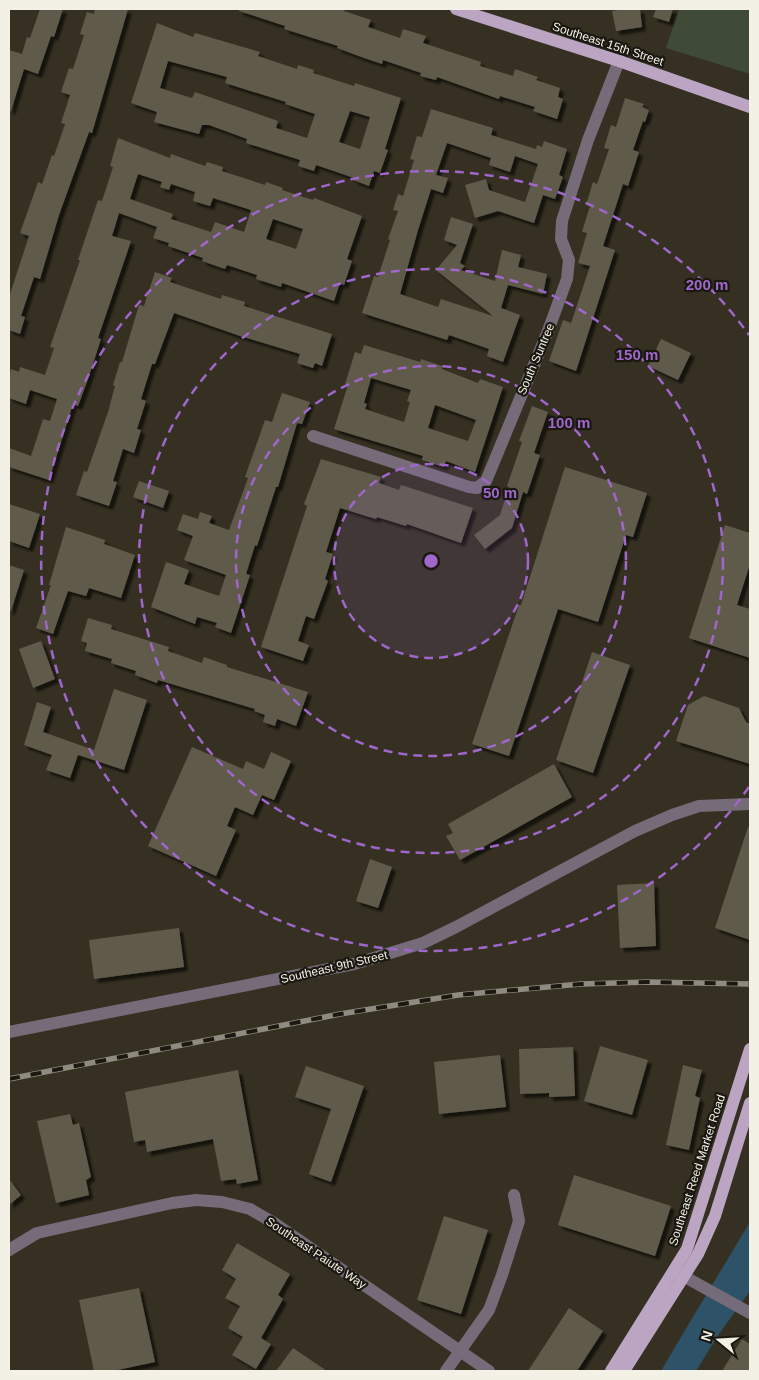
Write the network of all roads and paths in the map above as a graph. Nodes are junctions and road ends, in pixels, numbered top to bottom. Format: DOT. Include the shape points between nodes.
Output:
graph roads {
  1 [pos="456,9"];
  2 [pos="619,62"];
  3 [pos="750,107"];
  4 [pos="313,436"];
  5 [pos="750,804"];
  6 [pos="9,1032"];
  7 [pos="750,1048"];
  8 [pos="750,1103"];
  9 [pos="514,1195"];
  10 [pos="9,1250"];
  11 [pos="680,1274"];
  12 [pos="750,1313"];
  13 [pos="459,1352"];
  14 [pos="446,1371"];
  15 [pos="489,1371"];
  16 [pos="610,1371"];
  17 [pos="624,1371"];
  1 -- 2 [label="main road, Southeast 15th Street"];
  2 -- 3 [label="main road, Southeast 15th Street"];
  2 -- 4 [label="street, South Suntree" via="588,140 562,221 561,239 569,260 567,279 486,481 477,488 469,487"];
  5 -- 6 [label="street, Southeast 9th Street" via="699,806 672,814 462,924 386,955 335,968"];
  7 -- 11 [label="main road, Southeast Reed Market Road"];
  8 -- 11 [label="main road, Southeast Reed Market Road" via="715,1216"];
  9 -- 13 [label="street" via="519,1222 502,1275 489,1310"];
  10 -- 13 [label="street, Southeast Paiute Way" via="37,1233 172,1203 196,1200 222,1202 250,1209 274,1223"];
  11 -- 12 [label="street"];
  11 -- 16 [label="main road, Southeast Reed Market Road"];
  11 -- 17 [label="main road, Southeast Reed Market Road"];
  13 -- 14 [label="street"];
  13 -- 15 [label="street, Southeast Paiute Way"];
}
